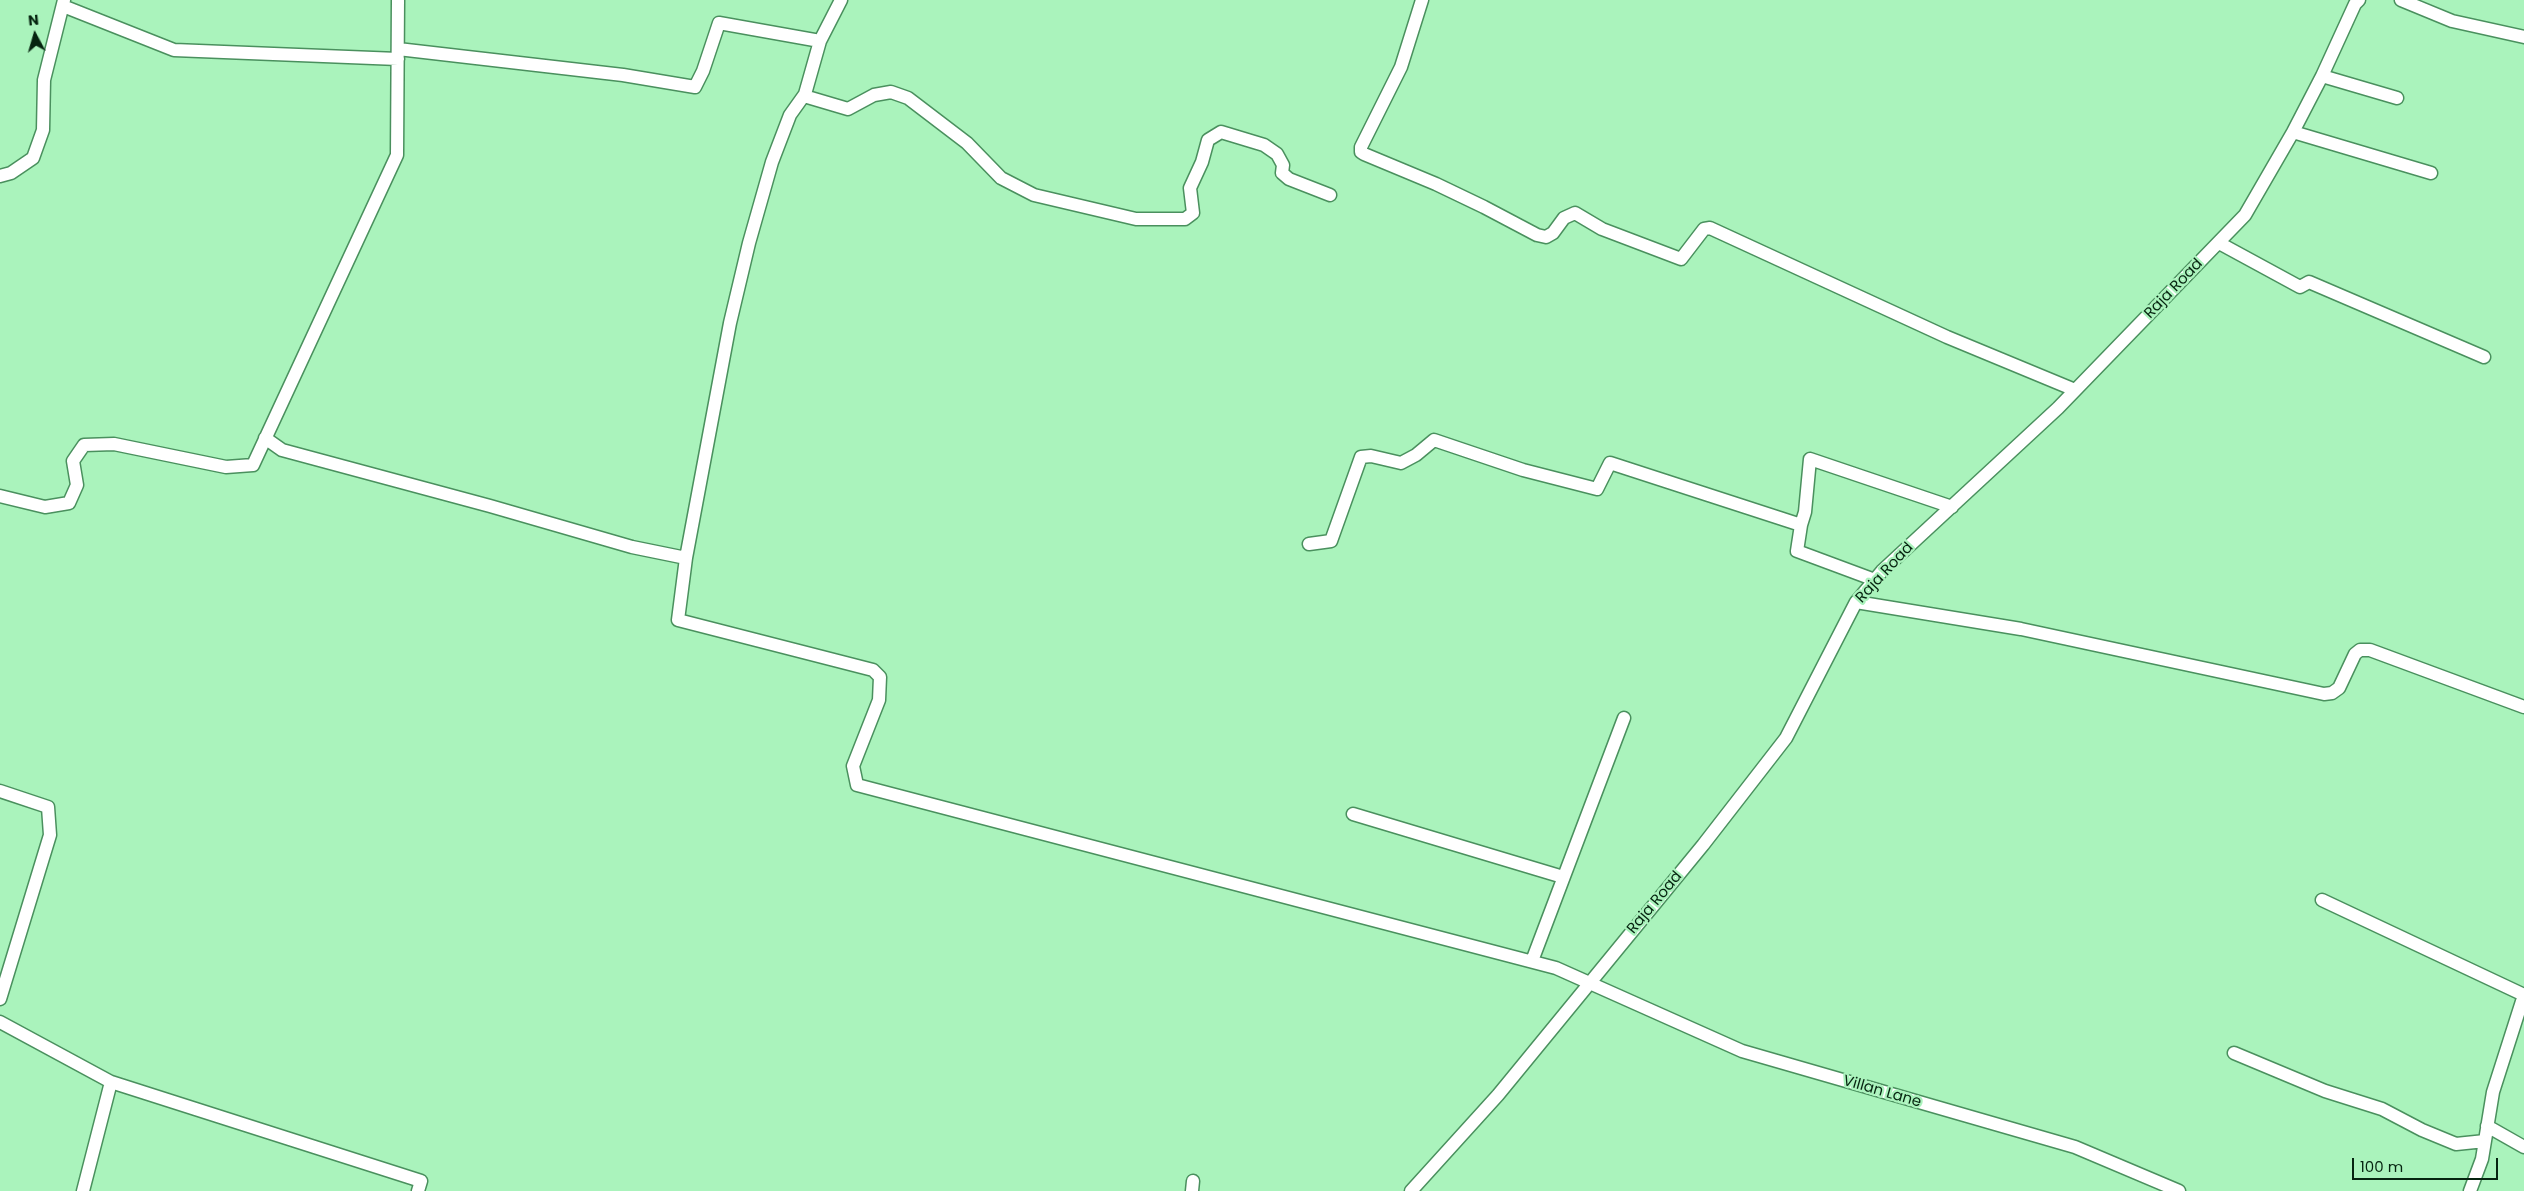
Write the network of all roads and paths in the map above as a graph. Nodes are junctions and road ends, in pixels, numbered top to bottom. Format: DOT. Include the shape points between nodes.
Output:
graph roads {
  1 [pos="398,0"];
  2 [pos="841,0"];
  3 [pos="1422,0"];
  4 [pos="2359,0"];
  5 [pos="2401,0"];
  6 [pos="63,3"];
  7 [pos="2524,37"];
  8 [pos="820,42"];
  9 [pos="398,54"];
  10 [pos="2322,76"];
  11 [pos="804,96"];
  12 [pos="2397,98"];
  13 [pos="2293,132"];
  14 [pos="2431,173"];
  15 [pos="0,176"];
  16 [pos="1330,195"];
  17 [pos="2219,243"];
  18 [pos="2484,357"];
  19 [pos="2075,390"];
  20 [pos="265,438"];
  21 [pos="0,496"];
  22 [pos="1952,506"];
  23 [pos="1801,525"];
  24 [pos="1309,544"];
  25 [pos="686,558"];
  26 [pos="1875,580"];
  27 [pos="1856,602"];
  28 [pos="2524,707"];
  29 [pos="1624,718"];
  30 [pos="0,791"];
  31 [pos="1353,814"];
  32 [pos="1563,877"];
  33 [pos="2322,900"];
  34 [pos="1532,961"];
  35 [pos="1591,981"];
  36 [pos="2524,995"];
  37 [pos="0,999"];
  38 [pos="0,1022"];
  39 [pos="2234,1053"];
  40 [pos="111,1082"];
  41 [pos="2488,1126"];
  42 [pos="2485,1141"];
  43 [pos="2524,1146"];
  44 [pos="83,1191"];
  45 [pos="418,1191"];
  46 [pos="1411,1191"];
  47 [pos="2179,1191"];
  48 [pos="2470,1191"];
  1 -- 9 [label="street"];
  2 -- 8 [label="street"];
  3 -- 19 [label="street" via="1408,49 1360,147 1364,154 1546,237 1564,218 1574,214 1602,229 1681,260 1704,228 1710,228 1947,337"];
  4 -- 10 [label="street, Raja Road"];
  5 -- 7 [label="street" via="2452,21"];
  6 -- 9 [label="street" via="174,50"];
  6 -- 15 [label="street" via="44,80 42,130 33,158"];
  8 -- 9 [label="street" via="719,23 695,87 623,75"];
  8 -- 11 [label="street"];
  9 -- 20 [label="street" via="397,155"];
  10 -- 12 [label="street"];
  10 -- 13 [label="street, Raja Road"];
  11 -- 16 [label="street" via="848,109 874,95 891,92 908,98 967,143 1001,178 1034,195 1136,219 1186,219 1193,213 1190,188 1208,140 1222,132 1264,145 1277,154 1283,165 1282,173"];
  11 -- 25 [label="street" via="790,115 772,162 749,243 728,332"];
  13 -- 14 [label="street"];
  13 -- 17 [label="street, Raja Road" via="2246,216"];
  17 -- 18 [label="street" via="2300,287 2309,282"];
  17 -- 19 [label="street, Raja Road"];
  19 -- 22 [label="street, Raja Road"];
  20 -- 21 [label="street" via="253,465 226,467 114,444 84,445 73,461 77,485 69,503 45,507"];
  20 -- 25 [label="street" via="282,450 632,547"];
  22 -- 23 [label="street" via="1810,459"];
  22 -- 26 [label="street, Raja Road"];
  23 -- 24 [label="street" via="1610,464 1597,489 1516,468 1434,440 1401,463 1361,457 1331,541"];
  23 -- 26 [label="street" via="1797,551"];
  25 -- 34 [label="street, Villan Lane" via="678,620 873,670 880,677 879,700 853,766 857,785"];
  26 -- 27 [label="street, Raja Road"];
  27 -- 28 [label="street" via="2021,629 2324,694 2339,688 2355,654 2360,650 2370,650"];
  27 -- 35 [label="street, Raja Road" via="1788,735 1704,844"];
  29 -- 32 [label="street"];
  30 -- 37 [label="street" via="48,807 50,836"];
  31 -- 32 [label="street"];
  32 -- 34 [label="street"];
  33 -- 36 [label="street"];
  34 -- 35 [label="street, Villan Lane"];
  35 -- 46 [label="street, Raja Road" via="1498,1095"];
  35 -- 47 [label="street, Villan Lane" via="1742,1051 2075,1147"];
  36 -- 41 [label="street" via="2493,1092"];
  38 -- 40 [label="street"];
  39 -- 42 [label="street" via="2325,1091 2382,1109 2456,1144"];
  40 -- 44 [label="street"];
  40 -- 45 [label="street" via="421,1181"];
  41 -- 42 [label="street"];
  41 -- 43 [label="street"];
  42 -- 48 [label="street"];
}
